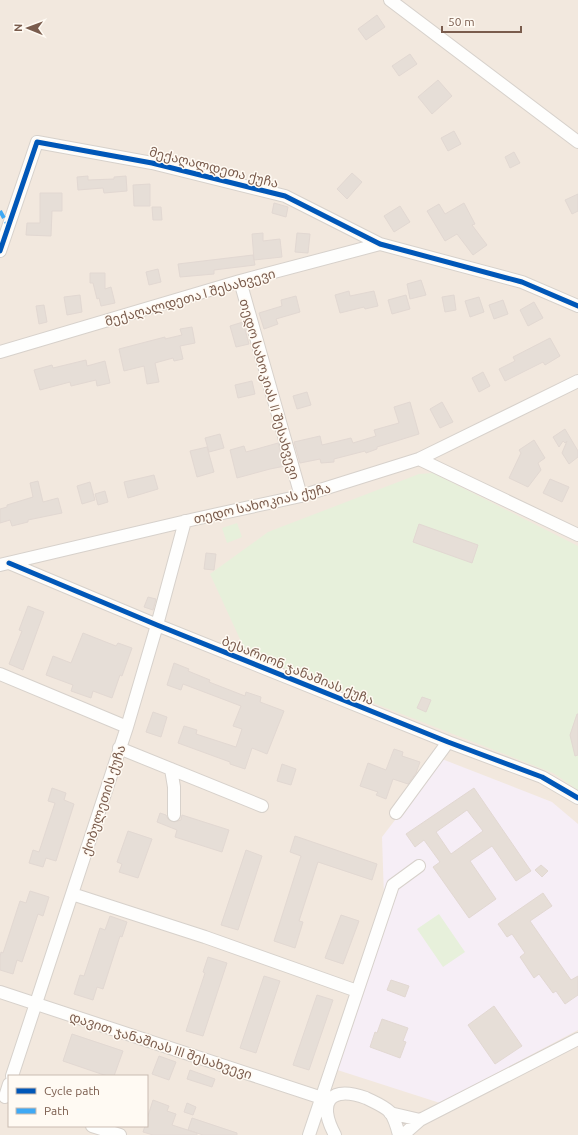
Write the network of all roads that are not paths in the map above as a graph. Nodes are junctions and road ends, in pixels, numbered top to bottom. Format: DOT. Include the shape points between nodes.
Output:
graph roads {
  1 [pos="390,0"];
  2 [pos="578,142"];
  3 [pos="380,244"];
  4 [pos="0,251"];
  5 [pos="240,281"];
  6 [pos="578,306"];
  7 [pos="0,352"];
  8 [pos="578,381"];
  9 [pos="419,459"];
  10 [pos="301,496"];
  11 [pos="185,521"];
  12 [pos="578,535"];
  13 [pos="5,564"];
  14 [pos="157,625"];
  15 [pos="0,674"];
  16 [pos="127,727"];
  17 [pos="448,742"];
  18 [pos="119,748"];
  19 [pos="171,769"];
  20 [pos="578,798"];
  21 [pos="262,806"];
  22 [pos="396,813"];
  23 [pos="174,815"];
  24 [pos="419,866"];
  25 [pos="72,894"];
  26 [pos="357,991"];
  27 [pos="0,992"];
  28 [pos="36,1004"];
  29 [pos="578,1039"];
  30 [pos="12,1075"];
  31 [pos="8,1087"];
  32 [pos="344,1093"];
  33 [pos="4,1097"];
  34 [pos="322,1098"];
  35 [pos="390,1112"];
  36 [pos="327,1119"];
  37 [pos="420,1120"];
  38 [pos="95,1127"];
  39 [pos="120,1135"];
  40 [pos="309,1135"];
  41 [pos="335,1135"];
  42 [pos="399,1135"];
  43 [pos="403,1135"];
  1 -- 2 [label="street"];
  3 -- 4 [label="street, მექაღალდეთა ქუჩა" via="285,196 152,162 37,142"];
  3 -- 5 [label="street, მექაღალდეთა I შესახვევი"];
  3 -- 6 [label="street, მექაღალდეთა ქუჩა" via="522,282"];
  5 -- 7 [label="street, მექაღალდეთა I შესახვევი"];
  5 -- 10 [label="street, თედო სახოკიას II შესახვევი"];
  8 -- 9 [label="street, თედო სახოკიას ქუჩა"];
  9 -- 10 [label="street, თედო სახოკიას ქუჩა"];
  9 -- 12 [label="street"];
  10 -- 11 [label="street, თედო სახოკიას ქუჩა"];
  11 -- 13 [label="street, თედო სახოკიას ქუჩა"];
  11 -- 14 [label="street, ქობულეთის ქუჩა"];
  13 -- 14 [label="street, ბესარიონ ჯანაშიას ქუჩა"];
  14 -- 16 [label="street, ქობულეთის ქუჩა"];
  14 -- 17 [label="street, ბესარიონ ჯანაშიას ქუჩა"];
  15 -- 16 [label="street"];
  16 -- 18 [label="street, ქობულეთის ქუჩა"];
  17 -- 20 [label="street, ბესარიონ ჯანაშიას ქუჩა" via="542,777"];
  17 -- 22 [label="street"];
  18 -- 19 [label="street"];
  18 -- 25 [label="street, ქობულეთის ქუჩა"];
  19 -- 21 [label="street"];
  19 -- 23 [label="street"];
  24 -- 26 [label="street" via="393,885"];
  25 -- 26 [label="street" via="205,937"];
  25 -- 28 [label="street, ქობულეთის ქუჩა"];
  26 -- 34 [label="street"];
  27 -- 28 [label="street, დავით ჯანაშიას III შესახვევი"];
  28 -- 30 [label="street, ქობულეთის ქუჩა"];
  28 -- 34 [label="street, დავით ჯანაშიას III შესახვევი"];
  29 -- 37 [label="street"];
  31 -- 33 [label="street"];
  32 -- 34 [label="street"];
  32 -- 35 [label="street" via="360,1096"];
  32 -- 36 [label="street" via="337,1094 328,1102"];
  34 -- 36 [label="street"];
  34 -- 40 [label="street"];
  35 -- 37 [label="street"];
  35 -- 42 [label="street"];
  36 -- 41 [label="street"];
  37 -- 43 [label="street"];
  38 -- 39 [label="street"];
}
